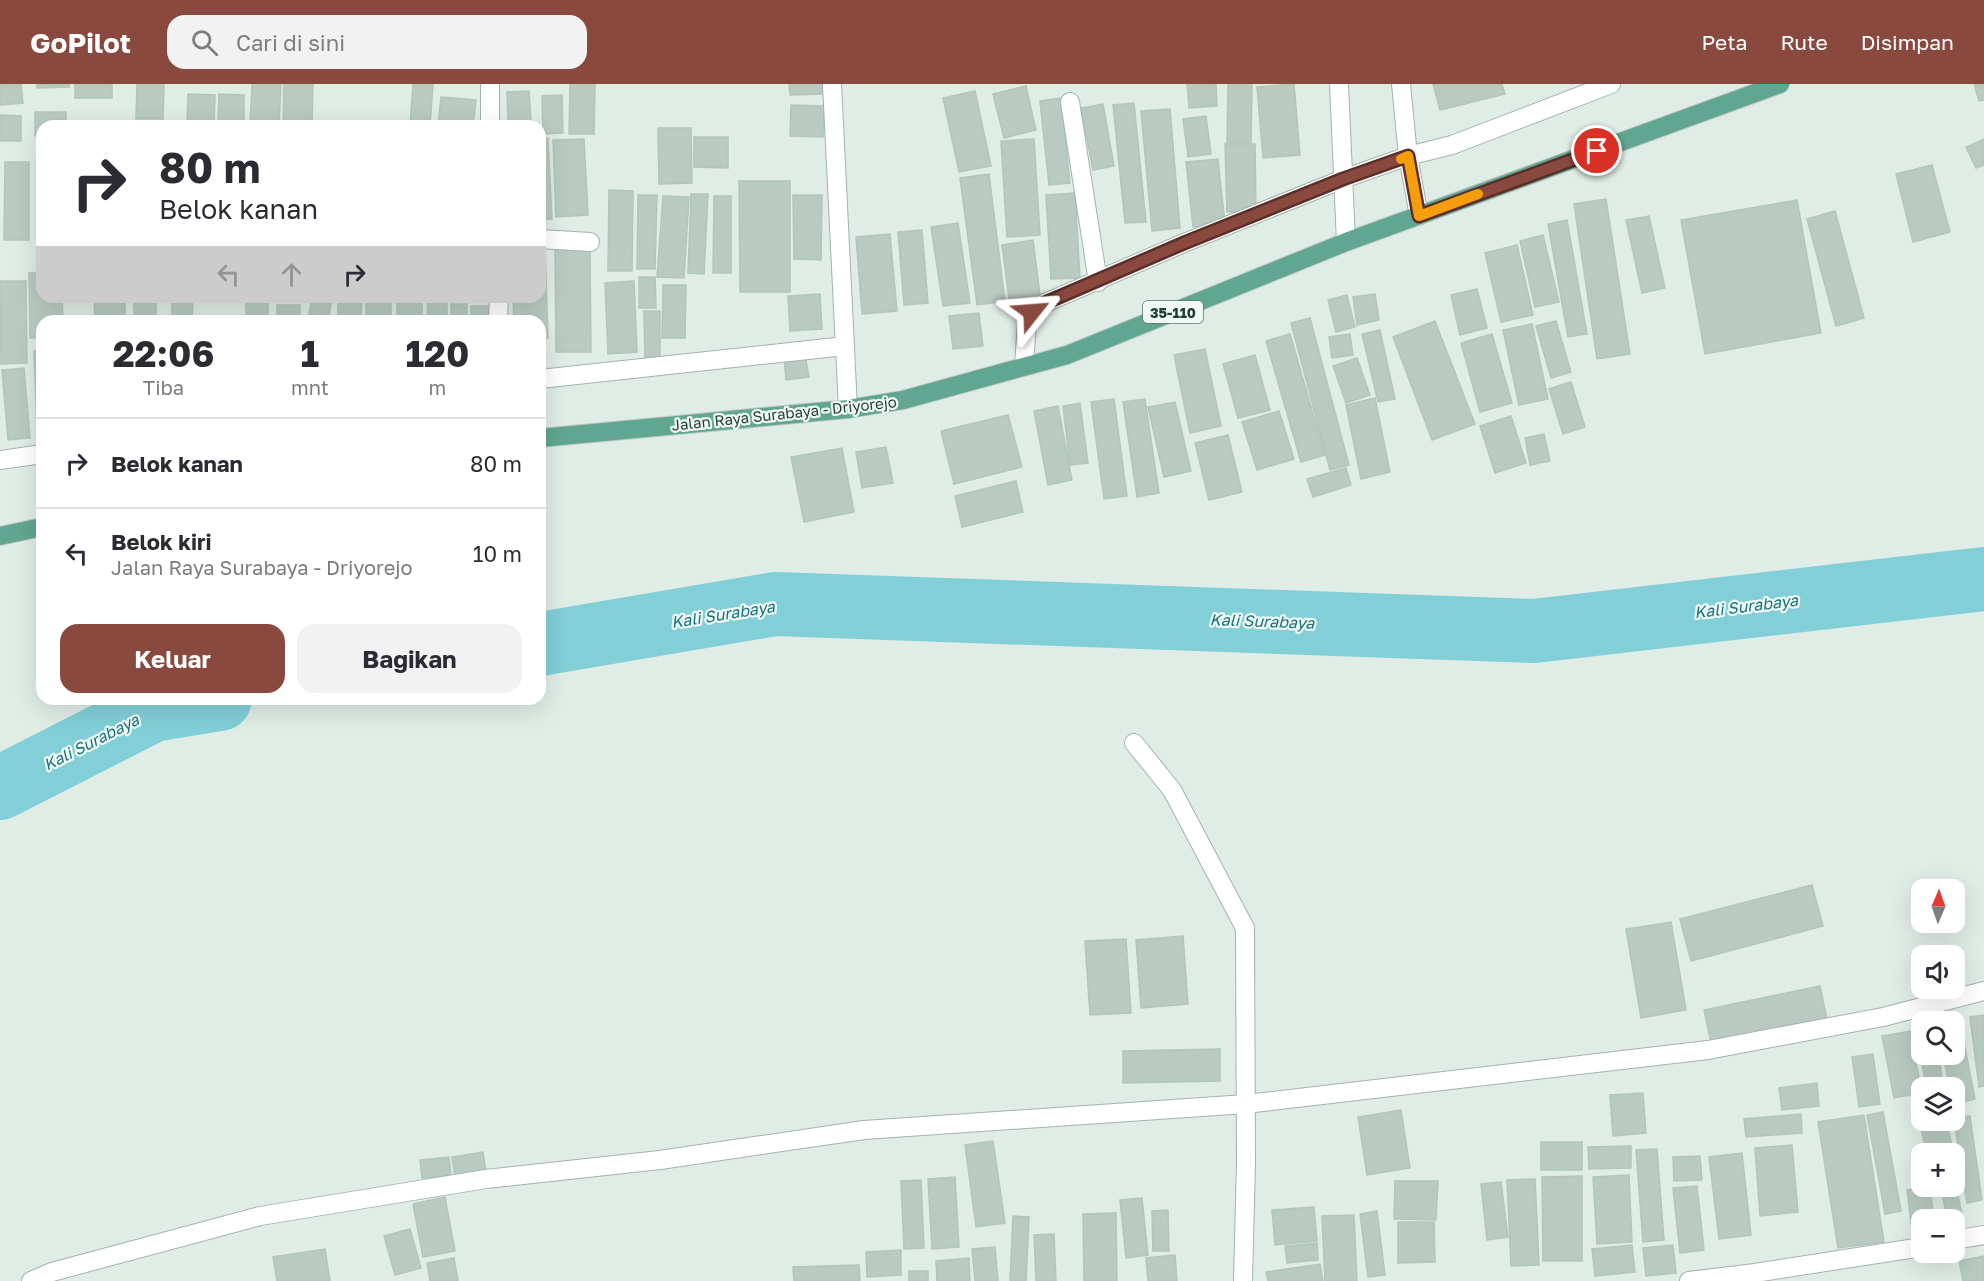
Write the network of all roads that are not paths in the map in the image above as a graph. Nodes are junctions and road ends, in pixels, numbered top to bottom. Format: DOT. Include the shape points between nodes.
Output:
graph roads {
  1 [pos="490,84"];
  2 [pos="832,84"];
  3 [pos="1339,84"];
  4 [pos="1401,84"];
  5 [pos="1611,84"];
  6 [pos="1780,84"];
  7 [pos="1070,102"];
  8 [pos="490,120"];
  9 [pos="1408,156"];
  10 [pos="1343,179"];
  11 [pos="1419,216"];
  12 [pos="546,239"];
  13 [pos="590,242"];
  14 [pos="1346,242"];
  15 [pos="1098,282"];
  16 [pos="845,346"];
  17 [pos="1024,366"];
  18 [pos="546,378"];
  19 [pos="848,409"];
  20 [pos="546,437"];
  21 [pos="36,455"];
  22 [pos="0,460"];
  23 [pos="36,528"];
  24 [pos="0,536"];
  25 [pos="1134,743"];
  26 [pos="1984,991"];
  27 [pos="1246,1104"];
  28 [pos="1984,1235"];
  29 [pos="1965,1238"];
  30 [pos="1911,1249"];
  31 [pos="31,1281"];
  32 [pos="1243,1281"];
  33 [pos="1689,1281"];
  1 -- 8 [label="street"];
  2 -- 16 [label="street"];
  3 -- 10 [label="street"];
  4 -- 9 [label="street"];
  5 -- 9 [label="street" via="1452,145"];
  6 -- 11 [label="main road, Jalan Raya Surabaya - Driyorejo / 35-110"];
  7 -- 15 [label="street"];
  9 -- 10 [label="street"];
  9 -- 11 [label="street"];
  10 -- 14 [label="street"];
  10 -- 15 [label="street"];
  11 -- 14 [label="main road, Jalan Raya Surabaya - Driyorejo / 35-110"];
  12 -- 13 [label="street"];
  14 -- 17 [label="main road, Jalan Raya Surabaya - Driyorejo / 35-110" via="1067,355"];
  15 -- 17 [label="street" via="1032,312 1027,322"];
  16 -- 18 [label="street"];
  16 -- 19 [label="street"];
  17 -- 19 [label="main road, Jalan Raya Surabaya - Driyorejo / 35-110" via="903,400"];
  19 -- 20 [label="main road, Jalan Raya Surabaya - Driyorejo / 35-110"];
  21 -- 22 [label="street"];
  23 -- 24 [label="main road"];
  25 -- 27 [label="street" via="1172,790 1245,928"];
  26 -- 27 [label="street" via="1883,1017 1708,1050"];
  27 -- 31 [label="street" via="864,1130 660,1160 486,1179 260,1216"];
  27 -- 32 [label="street"];
  28 -- 29 [label="street"];
  30 -- 33 [label="street"];
}
